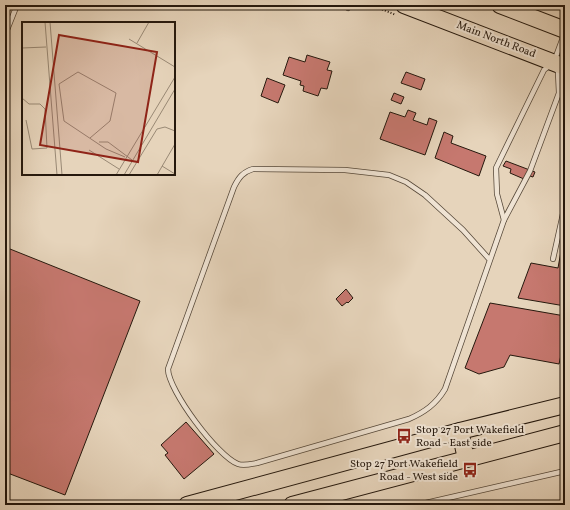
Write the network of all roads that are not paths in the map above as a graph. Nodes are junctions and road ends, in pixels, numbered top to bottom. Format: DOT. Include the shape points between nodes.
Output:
graph roads {
  1 [pos="17,5"];
  2 [pos="404,5"];
  3 [pos="500,5"];
  4 [pos="565,31"];
  5 [pos="5,35"];
  6 [pos="559,64"];
  7 [pos="565,205"];
  8 [pos="504,220"];
  9 [pos="553,259"];
  10 [pos="490,260"];
  11 [pos="565,405"];
  12 [pos="460,431"];
  13 [pos="565,433"];
  14 [pos="466,459"];
  15 [pos="565,471"];
  16 [pos="187,505"];
  17 [pos="292,505"];
  18 [pos="418,505"];
  1 -- 5 [label="lane"];
  2 -- 6 [label="highway, Main North Road"];
  3 -- 4 [label="highway"];
  4 -- 6 [label="lane"];
  6 -- 8 [label="lane" via="559,93 530,171"];
  6 -- 8 [label="lane" via="544,70 496,168 497,194"];
  7 -- 9 [label="lane"];
  8 -- 10 [label="lane"];
  10 -- 10 [label="lane" via="445,389 429,408 409,419 257,463 238,464 229,459 206,436 170,380 168,369 234,187 244,172 253,169 341,170 389,175 406,182 425,195 463,230"];
  11 -- 12 [label="highway"];
  12 -- 14 [label="highway"];
  12 -- 16 [label="highway"];
  13 -- 14 [label="highway"];
  14 -- 17 [label="highway"];
  15 -- 18 [label="lane"];
}
